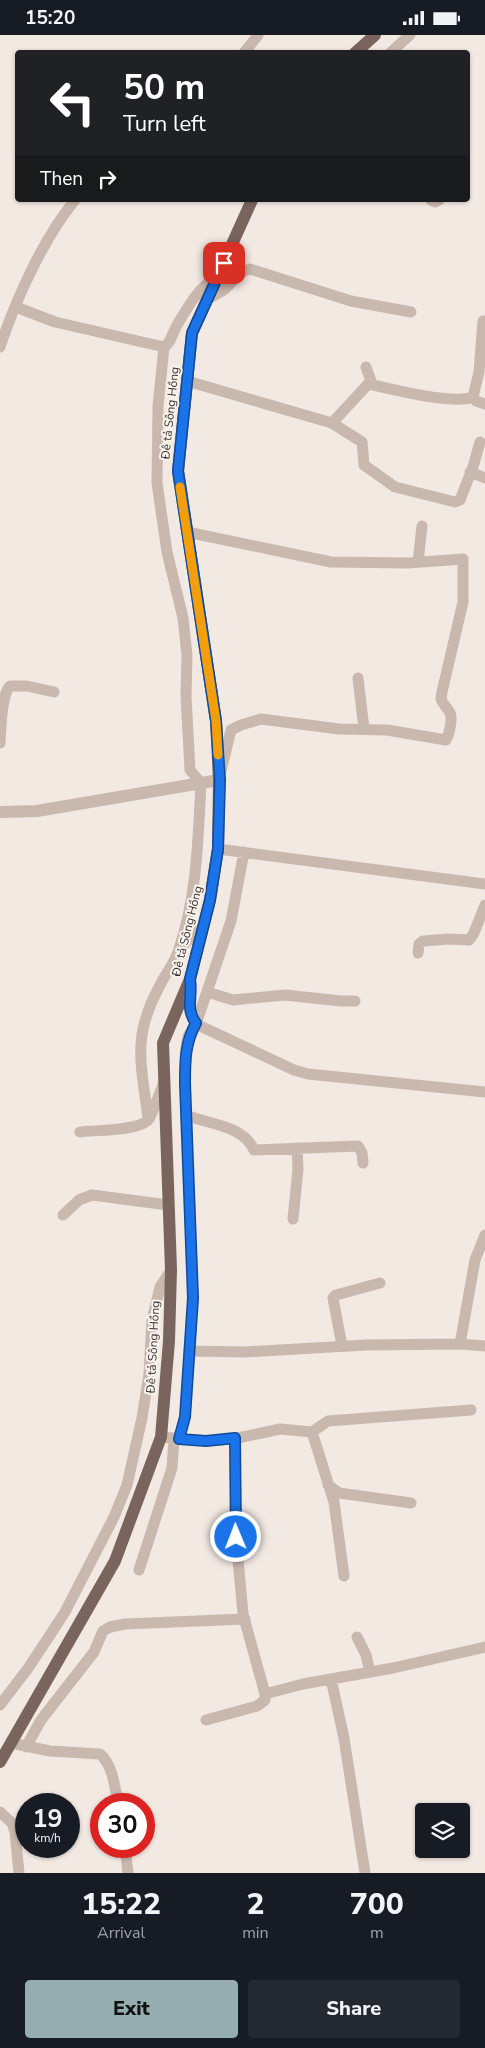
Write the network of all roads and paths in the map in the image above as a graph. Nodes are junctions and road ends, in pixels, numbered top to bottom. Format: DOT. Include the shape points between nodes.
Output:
graph roads {
  1 [pos="258,35"];
  2 [pos="375,35"];
  3 [pos="410,35"];
  4 [pos="246,50"];
  5 [pos="358,50"];
  6 [pos="393,50"];
  7 [pos="73,202"];
  8 [pos="251,202"];
  9 [pos="216,278"];
  10 [pos="207,299"];
  11 [pos="16,307"];
  12 [pos="411,313"];
  13 [pos="483,321"];
  14 [pos="0,347"];
  15 [pos="164,347"];
  16 [pos="366,367"];
  17 [pos="187,381"];
  18 [pos="368,384"];
  19 [pos="473,397"];
  20 [pos="485,403"];
  21 [pos="332,423"];
  22 [pos="480,441"];
  23 [pos="470,472"];
  24 [pos="485,478"];
  25 [pos="422,526"];
  26 [pos="187,532"];
  27 [pos="418,562"];
  28 [pos="358,678"];
  29 [pos="54,692"];
  30 [pos="364,729"];
  31 [pos="0,743"];
  32 [pos="220,780"];
  33 [pos="201,783"];
  34 [pos="0,812"];
  35 [pos="218,849"];
  36 [pos="244,852"];
  37 [pos="485,883"];
  38 [pos="485,905"];
  39 [pos="205,923"];
  40 [pos="180,949"];
  41 [pos="418,953"];
  42 [pos="190,979"];
  43 [pos="207,992"];
  44 [pos="355,1001"];
  45 [pos="196,1023"];
  46 [pos="164,1082"];
  47 [pos="485,1092"];
  48 [pos="188,1116"];
  49 [pos="148,1119"];
  50 [pos="80,1132"];
  51 [pos="297,1148"];
  52 [pos="362,1163"];
  53 [pos="168,1205"];
  54 [pos="63,1215"];
  55 [pos="293,1219"];
  56 [pos="485,1235"];
  57 [pos="171,1270"];
  58 [pos="380,1283"];
  59 [pos="460,1343"];
  60 [pos="342,1346"];
  61 [pos="485,1346"];
  62 [pos="189,1351"];
  63 [pos="471,1410"];
  64 [pos="312,1432"];
  65 [pos="161,1437"];
  66 [pos="177,1438"];
  67 [pos="235,1438"];
  68 [pos="328,1485"];
  69 [pos="139,1493"];
  70 [pos="411,1503"];
  71 [pos="114,1517"];
  72 [pos="139,1570"];
  73 [pos="344,1576"];
  74 [pos="245,1619"];
  75 [pos="357,1637"];
  76 [pos="485,1647"];
  77 [pos="370,1672"];
  78 [pos="330,1679"];
  79 [pos="265,1694"];
  80 [pos="0,1705"];
  81 [pos="206,1720"];
  82 [pos="11,1743"];
  83 [pos="26,1747"];
  84 [pos="0,1762"];
  85 [pos="115,1793"];
  86 [pos="0,1812"];
  87 [pos="126,1858"];
  88 [pos="19,1873"];
  89 [pos="128,1873"];
  90 [pos="365,1873"];
  1 -- 4 [label="street"];
  2 -- 5 [label="main road"];
  3 -- 6 [label="street"];
  7 -- 11 [label="street" via="46,241"];
  8 -- 9 [label="main road, Đê tả Sông Hồng"];
  9 -- 10 [label="main road, Đê tả Sông Hồng"];
  9 -- 15 [label="street" via="201,289"];
  10 -- 12 [label="street" via="250,269 351,301"];
  10 -- 17 [label="main road, Đê tả Sông Hồng" via="192,333"];
  11 -- 14 [label="street"];
  11 -- 15 [label="street" via="55,322"];
  13 -- 19 [label="street" via="479,371"];
  15 -- 33 [label="street" via="158,405 157,483 167,552 183,618 190,771"];
  16 -- 18 [label="street" via="371,381"];
  17 -- 21 [label="street"];
  17 -- 26 [label="main road, Đê tả Sông Hồng" via="178,471"];
  18 -- 19 [label="street" via="436,397"];
  18 -- 21 [label="street"];
  19 -- 20 [label="street"];
  21 -- 23 [label="street" via="362,442 364,465 395,487 458,502"];
  22 -- 23 [label="street"];
  23 -- 24 [label="street"];
  25 -- 27 [label="street"];
  26 -- 27 [label="street" via="331,561"];
  26 -- 32 [label="main road, Đê tả Sông Hồng" via="216,721"];
  27 -- 30 [label="street" via="463,559 463,602 441,699 451,713 448,737 442,740"];
  28 -- 30 [label="street"];
  29 -- 31 [label="street" via="10,686 4,705"];
  30 -- 32 [label="street" via="295,725 261,719 241,725 231,730"];
  32 -- 33 [label="street"];
  32 -- 35 [label="main road, Đê tả Sông Hồng"];
  33 -- 34 [label="street" via="36,811"];
  33 -- 40 [label="street" via="193,890"];
  35 -- 36 [label="street"];
  35 -- 39 [label="main road, Đê tả Sông Hồng"];
  36 -- 37 [label="street"];
  36 -- 43 [label="street" via="231,921"];
  38 -- 41 [label="street" via="469,941 423,941 419,944"];
  39 -- 40 [label="street"];
  39 -- 42 [label="main road, Đê tả Sông Hồng"];
  40 -- 49 [label="street" via="158,988 143,1025 142,1069"];
  42 -- 45 [label="street" via="189,1008"];
  42 -- 46 [label="main road, Đê tả Sông Hồng" via="163,1043"];
  43 -- 44 [label="street" via="233,1000 285,995"];
  43 -- 45 [label="street"];
  45 -- 47 [label="street" via="277,1063 308,1074"];
  45 -- 48 [label="street" via="188,1036 186,1048"];
  46 -- 49 [label="street"];
  46 -- 53 [label="main road, Đê tả Sông Hồng"];
  48 -- 51 [label="street" via="243,1135 254,1150"];
  48 -- 62 [label="street" via="193,1298"];
  49 -- 50 [label="street" via="130,1129"];
  51 -- 52 [label="street" via="358,1146"];
  51 -- 55 [label="street"];
  53 -- 54 [label="street" via="92,1195 79,1200"];
  53 -- 57 [label="main road, Đê tả Sông Hồng"];
  56 -- 59 [label="street" via="475,1260"];
  57 -- 65 [label="main road, Đê tả Sông Hồng"];
  57 -- 71 [label="street" via="160,1287 152,1320 142,1418 127,1485"];
  58 -- 60 [label="street" via="332,1298"];
  59 -- 60 [label="street"];
  59 -- 61 [label="street"];
  60 -- 62 [label="street" via="245,1352"];
  62 -- 66 [label="street" via="185,1417"];
  63 -- 64 [label="street" via="328,1421"];
  64 -- 67 [label="street" via="280,1429"];
  64 -- 68 [label="street"];
  65 -- 66 [label="street"];
  65 -- 69 [label="main road, Đê tả Sông Hồng"];
  66 -- 67 [label="street" via="206,1441"];
  66 -- 72 [label="street" via="172,1468"];
  67 -- 74 [label="street" via="236,1537"];
  68 -- 70 [label="street" via="339,1493"];
  68 -- 73 [label="street" via="334,1502"];
  69 -- 71 [label="street"];
  69 -- 82 [label="main road, Đê tả Sông Hồng" via="115,1561"];
  71 -- 80 [label="street" via="49,1639"];
  74 -- 79 [label="street"];
  74 -- 83 [label="street" via="125,1624 103,1631 94,1652 41,1720"];
  75 -- 77 [label="street"];
  76 -- 77 [label="street"];
  77 -- 78 [label="street"];
  78 -- 79 [label="street"];
  78 -- 90 [label="street" via="344,1738"];
  79 -- 81 [label="street" via="265,1700 257,1706"];
  82 -- 83 [label="street"];
  82 -- 84 [label="main road, Đê tả Sông Hồng"];
  83 -- 85 [label="street" via="100,1754 110,1771"];
  86 -- 88 [label="street" via="12,1823 15,1832"];
  87 -- 89 [label="street"];
}
